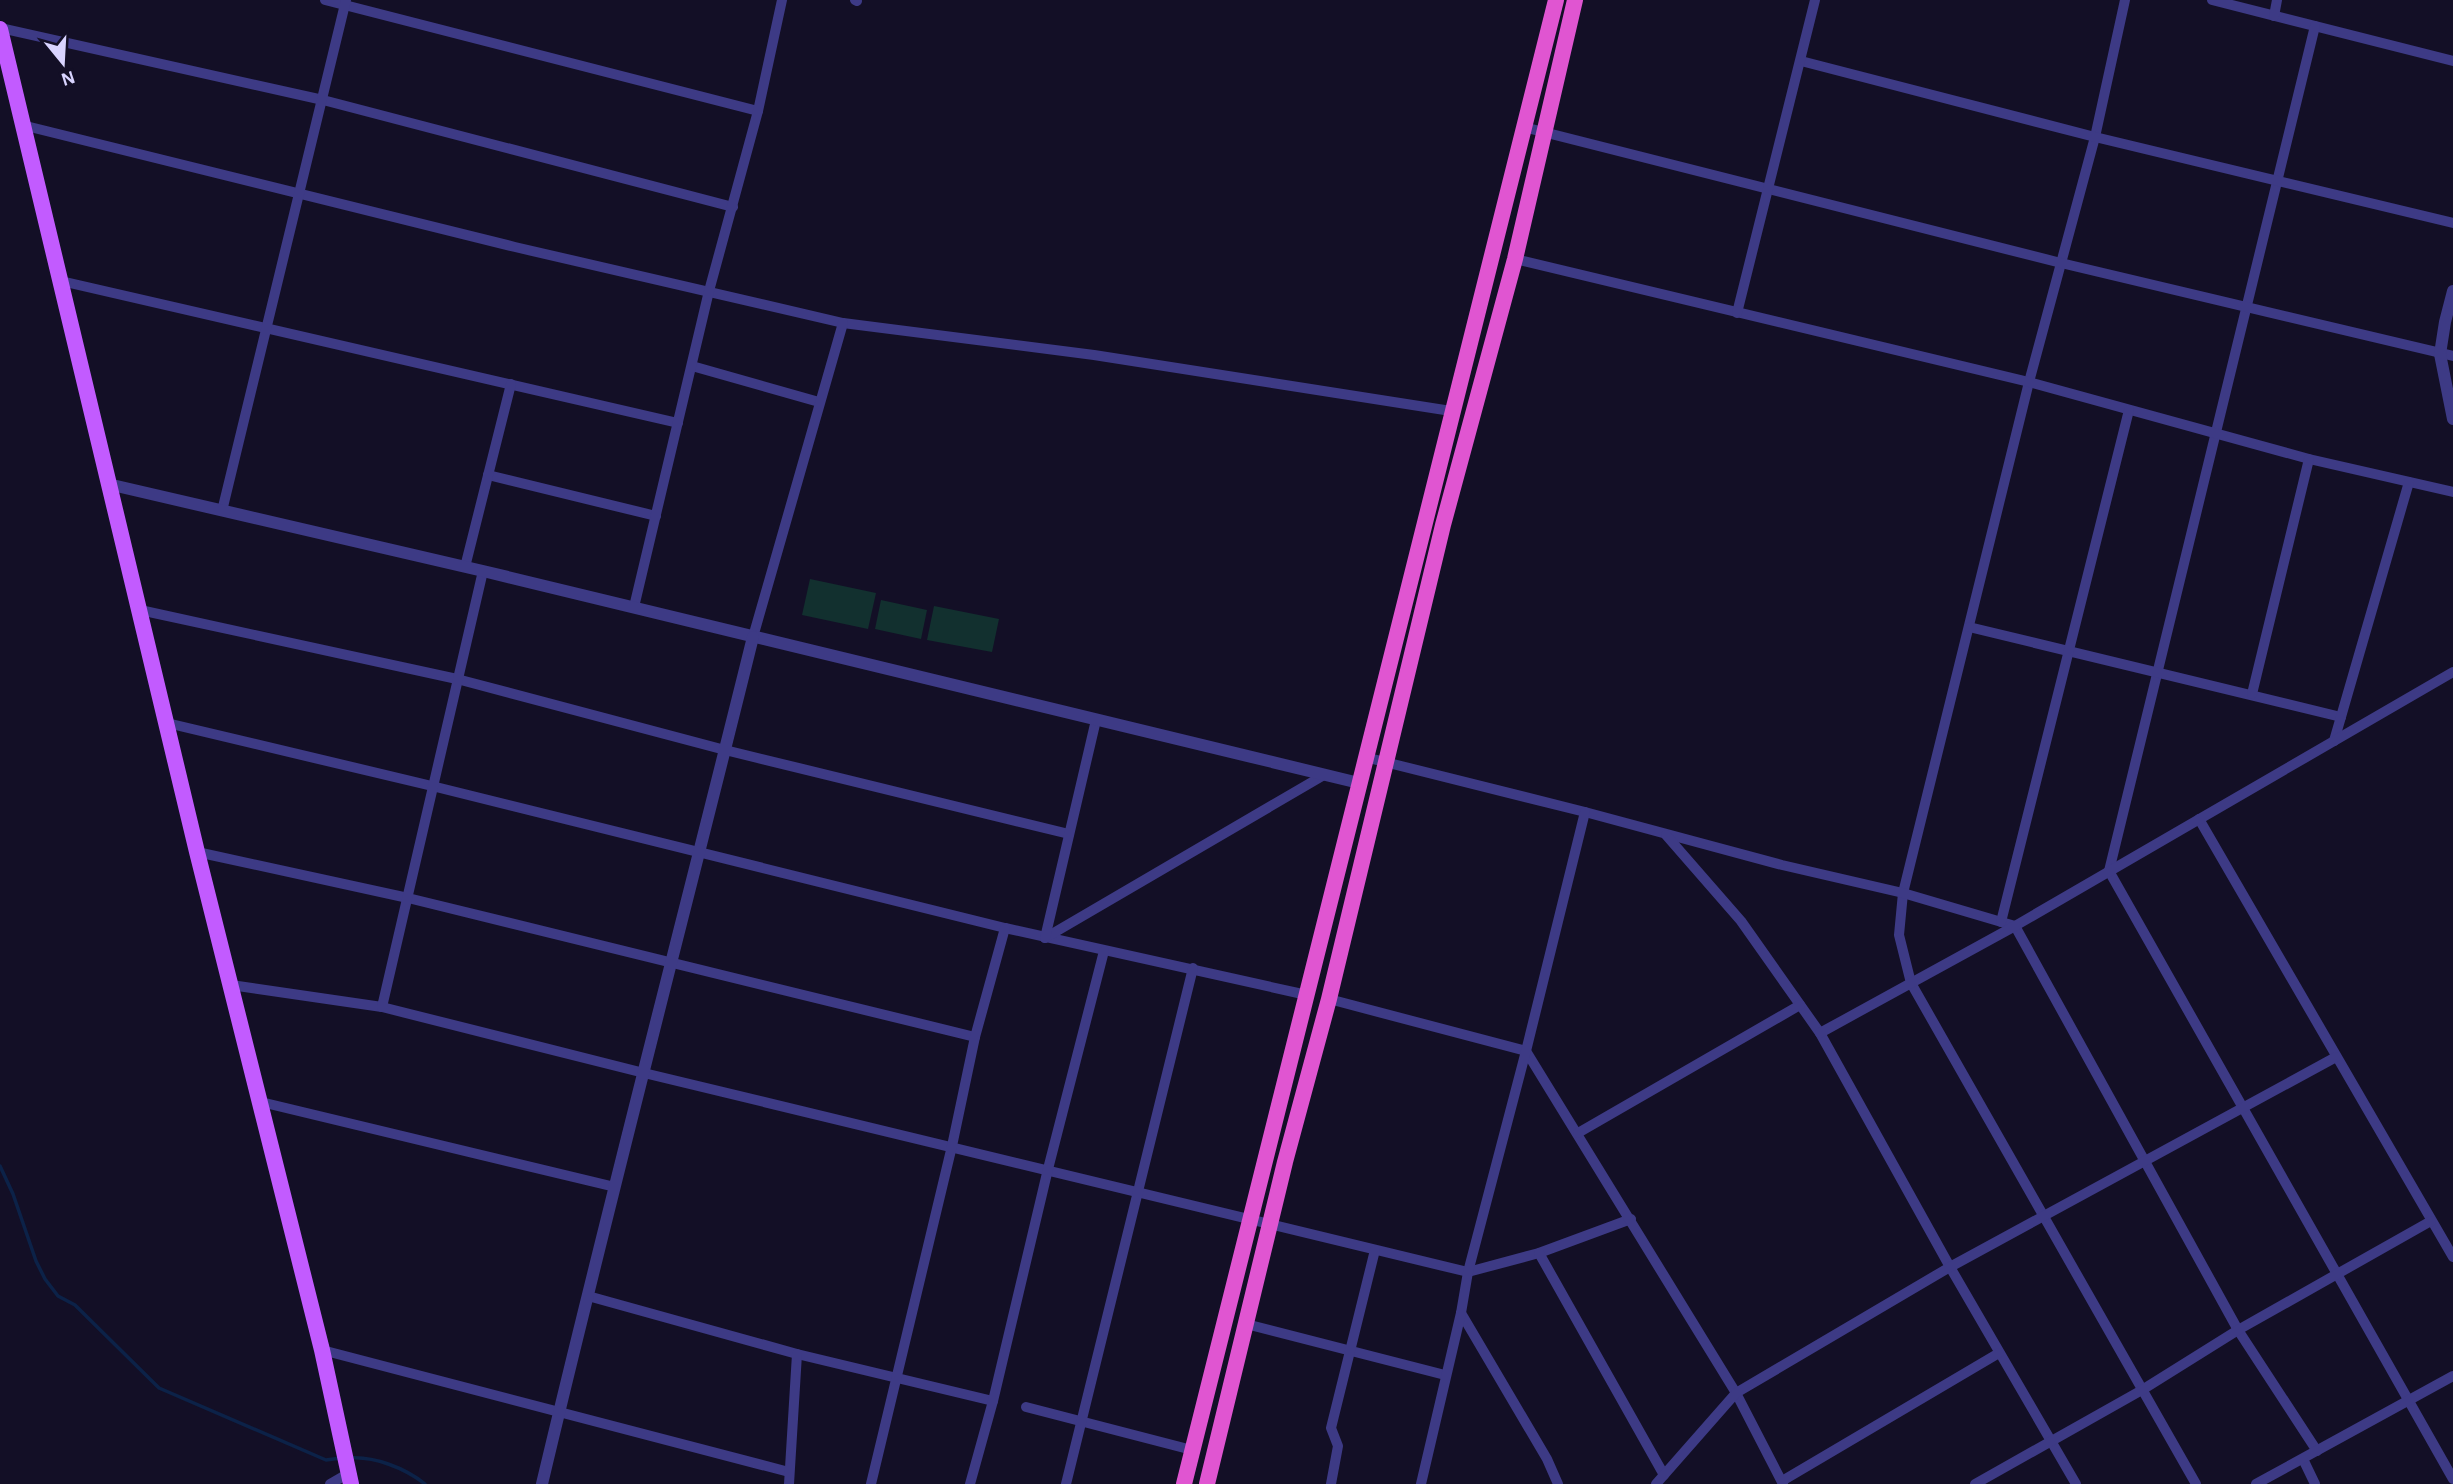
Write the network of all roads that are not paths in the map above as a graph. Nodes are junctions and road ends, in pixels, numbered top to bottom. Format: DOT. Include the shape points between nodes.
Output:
graph roads {
  1 [pos="325,0"];
  2 [pos="782,0"];
  3 [pos="1556,0"];
  4 [pos="1576,0"];
  5 [pos="1815,0"];
  6 [pos="2125,0"];
  7 [pos="2212,0"];
  8 [pos="2277,0"];
  9 [pos="345,2"];
  10 [pos="2274,16"];
  11 [pos="2315,26"];
  12 [pos="0,29"];
  13 [pos="1801,61"];
  14 [pos="2453,61"];
  15 [pos="323,100"];
  16 [pos="758,111"];
  17 [pos="22,125"];
  18 [pos="1524,127"];
  19 [pos="1544,132"];
  20 [pos="2095,137"];
  21 [pos="2278,180"];
  22 [pos="1770,190"];
  23 [pos="300,194"];
  24 [pos="733,207"];
  25 [pos="2453,223"];
  26 [pos="1515,259"];
  27 [pos="2061,263"];
  28 [pos="61,281"];
  29 [pos="709,291"];
  30 [pos="2453,292"];
  31 [pos="2246,306"];
  32 [pos="1737,313"];
  33 [pos="843,323"];
  34 [pos="265,327"];
  35 [pos="2446,355"];
  36 [pos="692,366"];
  37 [pos="2029,382"];
  38 [pos="511,384"];
  39 [pos="819,402"];
  40 [pos="2129,410"];
  41 [pos="1451,411"];
  42 [pos="2453,419"];
  43 [pos="678,423"];
  44 [pos="2215,433"];
  45 [pos="2309,458"];
  46 [pos="488,475"];
  47 [pos="2409,482"];
  48 [pos="108,484"];
  49 [pos="2453,492"];
  50 [pos="222,511"];
  51 [pos="656,516"];
  52 [pos="465,567"];
  53 [pos="483,571"];
  54 [pos="634,607"];
  55 [pos="139,610"];
  56 [pos="1969,627"];
  57 [pos="753,638"];
  58 [pos="2070,650"];
  59 [pos="2157,672"];
  60 [pos="2453,672"];
  61 [pos="457,679"];
  62 [pos="2252,694"];
  63 [pos="2341,717"];
  64 [pos="1096,720"];
  65 [pos="167,723"];
  66 [pos="2334,741"];
  67 [pos="725,750"];
  68 [pos="1365,757"];
  69 [pos="1385,763"];
  70 [pos="1324,775"];
  71 [pos="1359,783"];
  72 [pos="432,786"];
  73 [pos="1585,812"];
  74 [pos="2199,819"];
  75 [pos="1069,835"];
  76 [pos="1666,835"];
  77 [pos="197,852"];
  78 [pos="701,852"];
  79 [pos="2109,871"];
  80 [pos="1903,893"];
  81 [pos="408,898"];
  82 [pos="2001,922"];
  83 [pos="2015,926"];
  84 [pos="1005,928"];
  85 [pos="1045,938"];
  86 [pos="1104,951"];
  87 [pos="670,963"];
  88 [pos="1193,968"];
  89 [pos="1911,983"];
  90 [pos="231,985"];
  91 [pos="1307,995"];
  92 [pos="1329,999"];
  93 [pos="1800,1004"];
  94 [pos="382,1007"];
  95 [pos="1820,1033"];
  96 [pos="975,1037"];
  97 [pos="1526,1051"];
  98 [pos="2336,1057"];
  99 [pos="644,1073"];
  100 [pos="261,1102"];
  101 [pos="2242,1107"];
  102 [pos="1578,1133"];
  103 [pos="952,1146"];
  104 [pos="2146,1161"];
  105 [pos="1048,1169"];
  106 [pos="615,1187"];
  107 [pos="1138,1193"];
  108 [pos="2046,1216"];
  109 [pos="1631,1219"];
  110 [pos="1250,1221"];
  111 [pos="2431,1221"];
  112 [pos="1270,1225"];
  113 [pos="1375,1250"];
  114 [pos="1538,1254"];
  115 [pos="2453,1257"];
  116 [pos="1950,1266"];
  117 [pos="1468,1272"];
  118 [pos="2336,1274"];
  119 [pos="588,1296"];
  120 [pos="1461,1313"];
  121 [pos="1246,1324"];
  122 [pos="2238,1330"];
  123 [pos="321,1350"];
  124 [pos="1351,1350"];
  125 [pos="1999,1353"];
  126 [pos="797,1354"];
  127 [pos="1445,1375"];
  128 [pos="2453,1376"];
  129 [pos="896,1378"];
  130 [pos="2142,1390"];
  131 [pos="1736,1393"];
  132 [pos="2410,1399"];
  133 [pos="993,1401"];
  134 [pos="1026,1407"];
  135 [pos="559,1411"];
  136 [pos="1081,1421"];
  137 [pos="2051,1442"];
  138 [pos="1192,1450"];
  139 [pos="2317,1451"];
  140 [pos="2303,1459"];
  141 [pos="789,1472"];
  142 [pos="1664,1475"];
  143 [pos="350,1479"];
  144 [pos="2453,1479"];
  145 [pos="1783,1482"];
  146 [pos="330,1484"];
  147 [pos="542,1484"];
  148 [pos="789,1484"];
  149 [pos="871,1484"];
  150 [pos="970,1484"];
  151 [pos="1066,1484"];
  152 [pos="1184,1484"];
  153 [pos="1207,1484"];
  154 [pos="1331,1484"];
  155 [pos="1421,1484"];
  156 [pos="1558,1484"];
  157 [pos="1656,1484"];
  158 [pos="1975,1484"];
  159 [pos="2076,1484"];
  160 [pos="2196,1484"];
  161 [pos="2256,1484"];
  162 [pos="2315,1484"];
  1 -- 9 [label="street"];
  2 -- 16 [label="street"];
  3 -- 18 [label="highway"];
  4 -- 19 [label="highway"];
  5 -- 13 [label="street"];
  6 -- 20 [label="street"];
  7 -- 10 [label="street"];
  8 -- 10 [label="street"];
  9 -- 15 [label="street"];
  9 -- 16 [label="street"];
  10 -- 11 [label="street"];
  11 -- 14 [label="street"];
  11 -- 21 [label="street"];
  12 -- 15 [label="street"];
  12 -- 17 [label="main road"];
  13 -- 20 [label="street"];
  13 -- 22 [label="street"];
  15 -- 23 [label="street"];
  15 -- 24 [label="street"];
  16 -- 24 [label="street"];
  17 -- 23 [label="street"];
  17 -- 28 [label="main road"];
  18 -- 19 [label="street"];
  18 -- 41 [label="highway"];
  19 -- 22 [label="street"];
  19 -- 26 [label="highway"];
  20 -- 21 [label="street"];
  20 -- 27 [label="street"];
  21 -- 25 [label="street"];
  21 -- 31 [label="street"];
  22 -- 27 [label="street"];
  22 -- 32 [label="street"];
  23 -- 29 [label="street"];
  23 -- 34 [label="street"];
  24 -- 29 [label="street"];
  26 -- 32 [label="street"];
  26 -- 69 [label="highway"];
  27 -- 31 [label="street"];
  27 -- 37 [label="street"];
  28 -- 34 [label="street"];
  28 -- 48 [label="main road"];
  29 -- 33 [label="street"];
  29 -- 36 [label="street"];
  30 -- 35 [label="street" via="2445,323"];
  31 -- 35 [label="street"];
  31 -- 44 [label="street"];
  32 -- 37 [label="street"];
  33 -- 39 [label="street"];
  33 -- 41 [label="street" via="1094,355"];
  34 -- 38 [label="street"];
  34 -- 50 [label="street"];
  35 -- 42 [label="street"];
  36 -- 39 [label="street"];
  36 -- 43 [label="street"];
  37 -- 40 [label="street"];
  37 -- 56 [label="street"];
  38 -- 43 [label="street"];
  38 -- 46 [label="street"];
  39 -- 57 [label="street"];
  40 -- 44 [label="street"];
  40 -- 58 [label="street"];
  41 -- 68 [label="highway"];
  43 -- 51 [label="street"];
  44 -- 45 [label="street"];
  44 -- 59 [label="street"];
  45 -- 47 [label="street"];
  45 -- 62 [label="street"];
  46 -- 51 [label="street"];
  46 -- 52 [label="street"];
  47 -- 49 [label="street"];
  47 -- 63 [label="street"];
  48 -- 50 [label="street"];
  48 -- 55 [label="main road"];
  50 -- 52 [label="street"];
  51 -- 54 [label="street"];
  52 -- 53 [label="street"];
  53 -- 54 [label="street"];
  53 -- 61 [label="street"];
  54 -- 57 [label="street"];
  55 -- 61 [label="street"];
  55 -- 65 [label="main road"];
  56 -- 58 [label="street"];
  56 -- 80 [label="street"];
  57 -- 64 [label="street"];
  57 -- 67 [label="street"];
  58 -- 59 [label="street"];
  58 -- 82 [label="street"];
  59 -- 62 [label="street"];
  59 -- 79 [label="street"];
  60 -- 66 [label="street"];
  61 -- 67 [label="street"];
  61 -- 72 [label="street"];
  62 -- 63 [label="street"];
  63 -- 66 [label="street"];
  64 -- 70 [label="street"];
  64 -- 75 [label="street"];
  65 -- 72 [label="street"];
  65 -- 77 [label="main road"];
  66 -- 74 [label="street"];
  67 -- 75 [label="street"];
  67 -- 78 [label="street"];
  68 -- 69 [label="street"];
  68 -- 71 [label="highway"];
  69 -- 73 [label="street"];
  69 -- 92 [label="highway"];
  70 -- 71 [label="street"];
  70 -- 85 [label="street"];
  71 -- 91 [label="highway"];
  72 -- 78 [label="street"];
  72 -- 81 [label="street"];
  73 -- 76 [label="street"];
  73 -- 97 [label="street"];
  74 -- 79 [label="street"];
  74 -- 98 [label="street"];
  75 -- 85 [label="street"];
  76 -- 80 [label="street"];
  76 -- 93 [label="street" via="1741,921"];
  77 -- 81 [label="street"];
  77 -- 90 [label="main road"];
  78 -- 84 [label="street"];
  78 -- 87 [label="street"];
  79 -- 83 [label="street"];
  79 -- 101 [label="street"];
  80 -- 82 [label="street"];
  80 -- 89 [label="street" via="1899,935"];
  81 -- 87 [label="street"];
  81 -- 94 [label="street"];
  82 -- 83 [label="street"];
  83 -- 89 [label="street"];
  83 -- 104 [label="street"];
  84 -- 85 [label="street"];
  84 -- 96 [label="street"];
  85 -- 86 [label="street"];
  86 -- 88 [label="street"];
  86 -- 105 [label="street"];
  87 -- 96 [label="street"];
  87 -- 99 [label="street"];
  88 -- 91 [label="street"];
  88 -- 107 [label="street"];
  89 -- 95 [label="street"];
  89 -- 108 [label="street"];
  90 -- 94 [label="street"];
  90 -- 100 [label="main road"];
  91 -- 110 [label="highway"];
  92 -- 97 [label="street"];
  92 -- 112 [label="highway"];
  93 -- 95 [label="street"];
  93 -- 102 [label="street"];
  94 -- 99 [label="street"];
  95 -- 116 [label="street"];
  96 -- 103 [label="street"];
  97 -- 102 [label="street"];
  97 -- 117 [label="street"];
  98 -- 101 [label="street"];
  98 -- 111 [label="street"];
  99 -- 103 [label="street"];
  99 -- 106 [label="street"];
  100 -- 106 [label="street"];
  100 -- 123 [label="main road"];
  101 -- 104 [label="street"];
  101 -- 118 [label="street"];
  102 -- 109 [label="street"];
  103 -- 105 [label="street"];
  103 -- 129 [label="street"];
  104 -- 108 [label="street"];
  104 -- 122 [label="street"];
  105 -- 107 [label="street"];
  105 -- 133 [label="street"];
  106 -- 119 [label="street"];
  107 -- 110 [label="street"];
  107 -- 136 [label="street"];
  108 -- 116 [label="street"];
  108 -- 130 [label="street"];
  109 -- 114 [label="street"];
  109 -- 131 [label="street"];
  110 -- 112 [label="street"];
  110 -- 138 [label="highway"];
  111 -- 115 [label="street"];
  111 -- 118 [label="street"];
  112 -- 113 [label="street"];
  112 -- 121 [label="highway"];
  113 -- 117 [label="street"];
  113 -- 124 [label="street"];
  114 -- 117 [label="street"];
  114 -- 142 [label="street"];
  116 -- 125 [label="street"];
  116 -- 131 [label="street"];
  117 -- 120 [label="street"];
  118 -- 122 [label="street"];
  118 -- 132 [label="street"];
  119 -- 126 [label="street"];
  119 -- 135 [label="street"];
  120 -- 127 [label="street"];
  120 -- 156 [label="street"];
  121 -- 124 [label="street"];
  121 -- 153 [label="highway"];
  122 -- 130 [label="street"];
  122 -- 139 [label="street"];
  123 -- 135 [label="street"];
  123 -- 143 [label="main road"];
  124 -- 127 [label="street"];
  124 -- 154 [label="street" via="1331,1427 1338,1446"];
  125 -- 137 [label="street"];
  125 -- 145 [label="street"];
  126 -- 129 [label="street"];
  126 -- 141 [label="street"];
  127 -- 155 [label="street"];
  128 -- 132 [label="street"];
  129 -- 133 [label="street"];
  129 -- 149 [label="street"];
  130 -- 137 [label="street"];
  130 -- 160 [label="street"];
  131 -- 142 [label="street"];
  131 -- 145 [label="street"];
  132 -- 139 [label="street"];
  132 -- 144 [label="street"];
  133 -- 150 [label="street"];
  134 -- 136 [label="street"];
  135 -- 141 [label="street"];
  135 -- 147 [label="street"];
  136 -- 138 [label="street"];
  136 -- 151 [label="street"];
  137 -- 158 [label="street"];
  137 -- 159 [label="street"];
  138 -- 152 [label="highway"];
  139 -- 140 [label="street"];
  140 -- 161 [label="street"];
  140 -- 162 [label="street"];
  141 -- 148 [label="street"];
  142 -- 157 [label="street"];
  143 -- 146 [label="street"];
}
